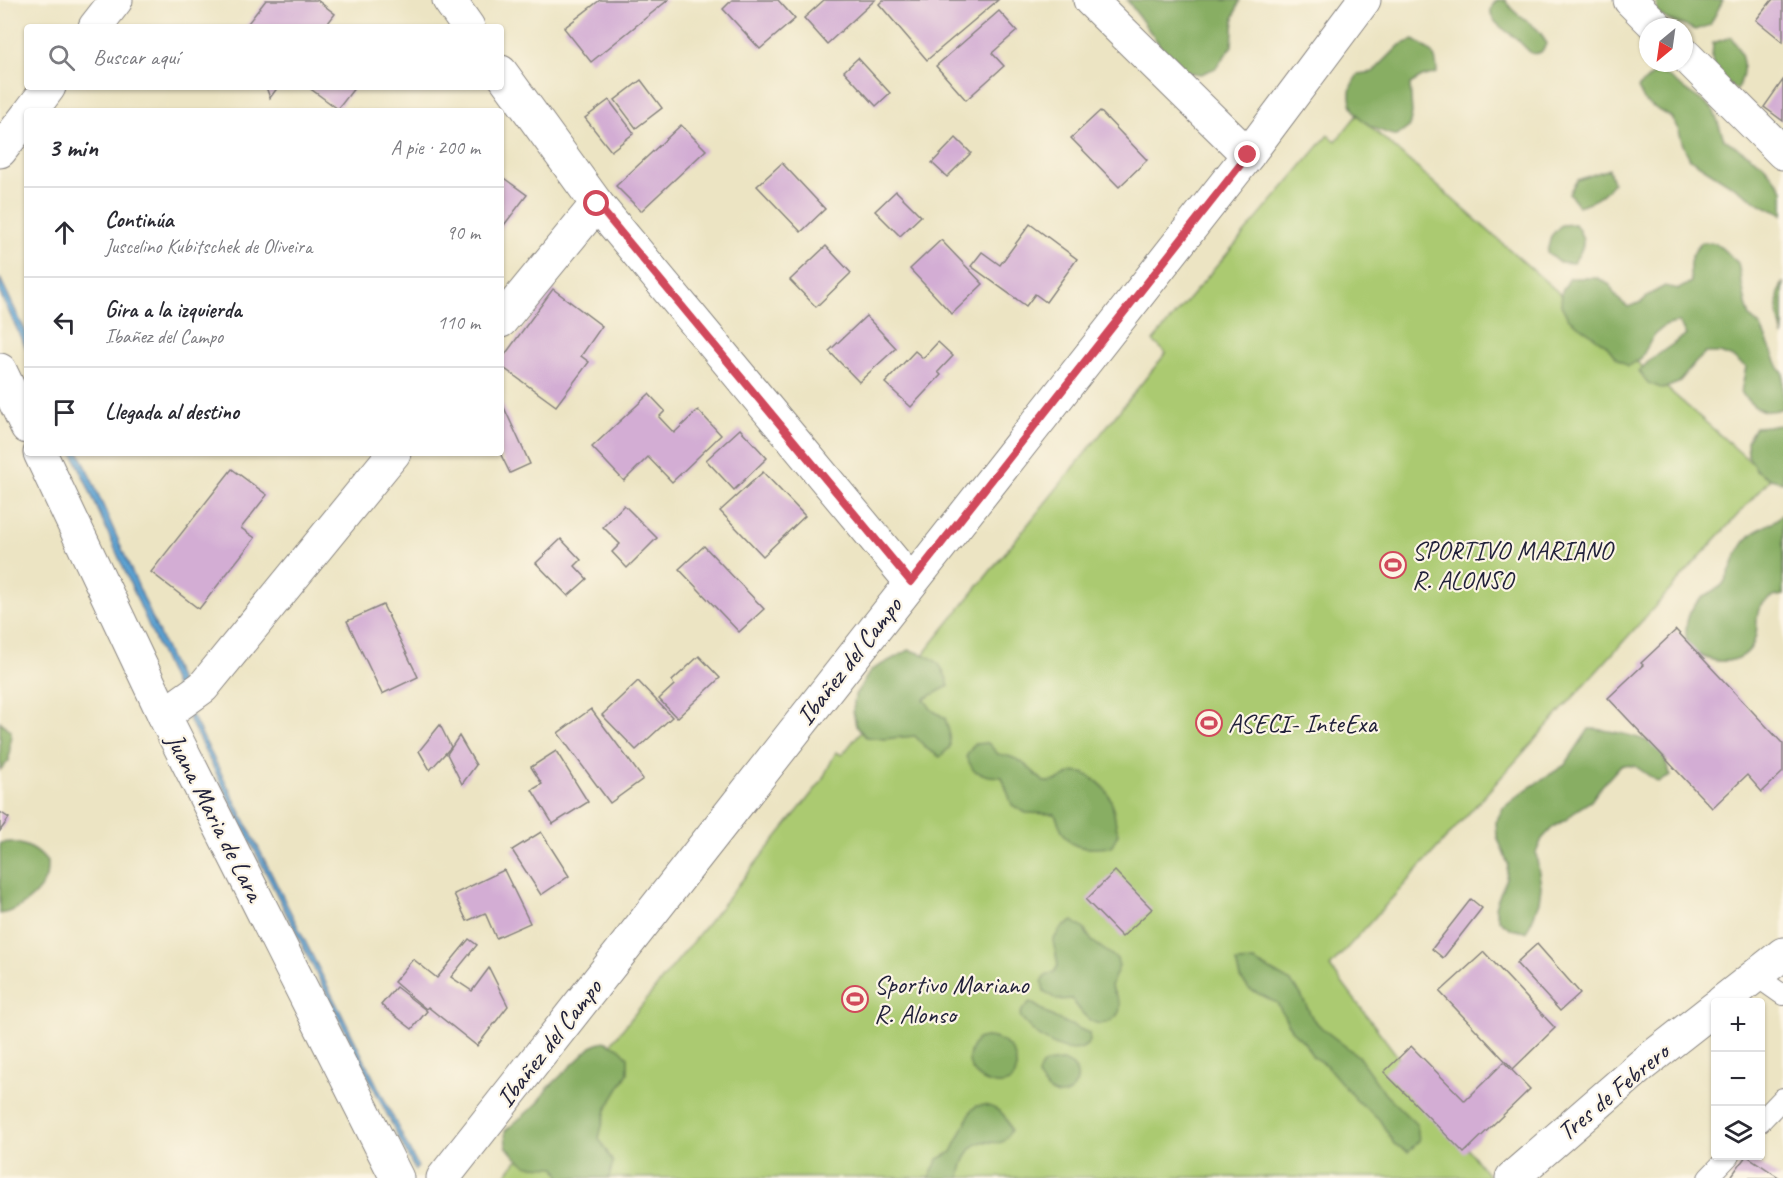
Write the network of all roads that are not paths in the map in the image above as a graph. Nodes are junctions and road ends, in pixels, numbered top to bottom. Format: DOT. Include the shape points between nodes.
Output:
graph roads {
  1 [pos="116,0"];
  2 [pos="448,0"];
  3 [pos="1090,0"];
  4 [pos="1364,0"];
  5 [pos="1629,0"];
  6 [pos="1648,18"];
  7 [pos="97,24"];
  8 [pos="466,24"];
  9 [pos="1693,63"];
  10 [pos="504,76"];
  11 [pos="47,90"];
  12 [pos="33,108"];
  13 [pos="24,120"];
  14 [pos="0,151"];
  15 [pos="1783,153"];
  16 [pos="1248,155"];
  17 [pos="597,204"];
  18 [pos="504,317"];
  19 [pos="0,370"];
  20 [pos="24,421"];
  21 [pos="41,456"];
  22 [pos="392,456"];
  23 [pos="911,582"];
  24 [pos="164,715"];
  25 [pos="1783,954"];
  26 [pos="1756,976"];
  27 [pos="1783,995"];
  28 [pos="1727,998"];
  29 [pos="1711,1011"];
  30 [pos="1783,1098"];
  31 [pos="1765,1118"];
  32 [pos="1724,1160"];
  33 [pos="397,1178"];
  34 [pos="443,1178"];
  35 [pos="1512,1178"];
  36 [pos="1708,1178"];
  1 -- 7 [label="street"];
  2 -- 8 [label="street"];
  3 -- 16 [label="street"];
  4 -- 16 [label="street, Ibañez del Campo"];
  5 -- 6 [label="street"];
  9 -- 15 [label="street"];
  10 -- 17 [label="street"];
  11 -- 12 [label="street"];
  13 -- 14 [label="street"];
  16 -- 23 [label="street, Ibañez del Campo"];
  17 -- 18 [label="street"];
  17 -- 23 [label="street"];
  19 -- 20 [label="street"];
  21 -- 24 [label="street, Juana Maria de Lara"];
  22 -- 24 [label="street" via="203,687"];
  23 -- 34 [label="street, Ibañez del Campo"];
  24 -- 33 [label="street, Juana Maria de Lara"];
  25 -- 26 [label="street"];
  26 -- 27 [label="lane"];
  26 -- 28 [label="street"];
  29 -- 35 [label="street, Tres de Febrero"];
  30 -- 31 [label="lane"];
  32 -- 36 [label="lane"];
}
